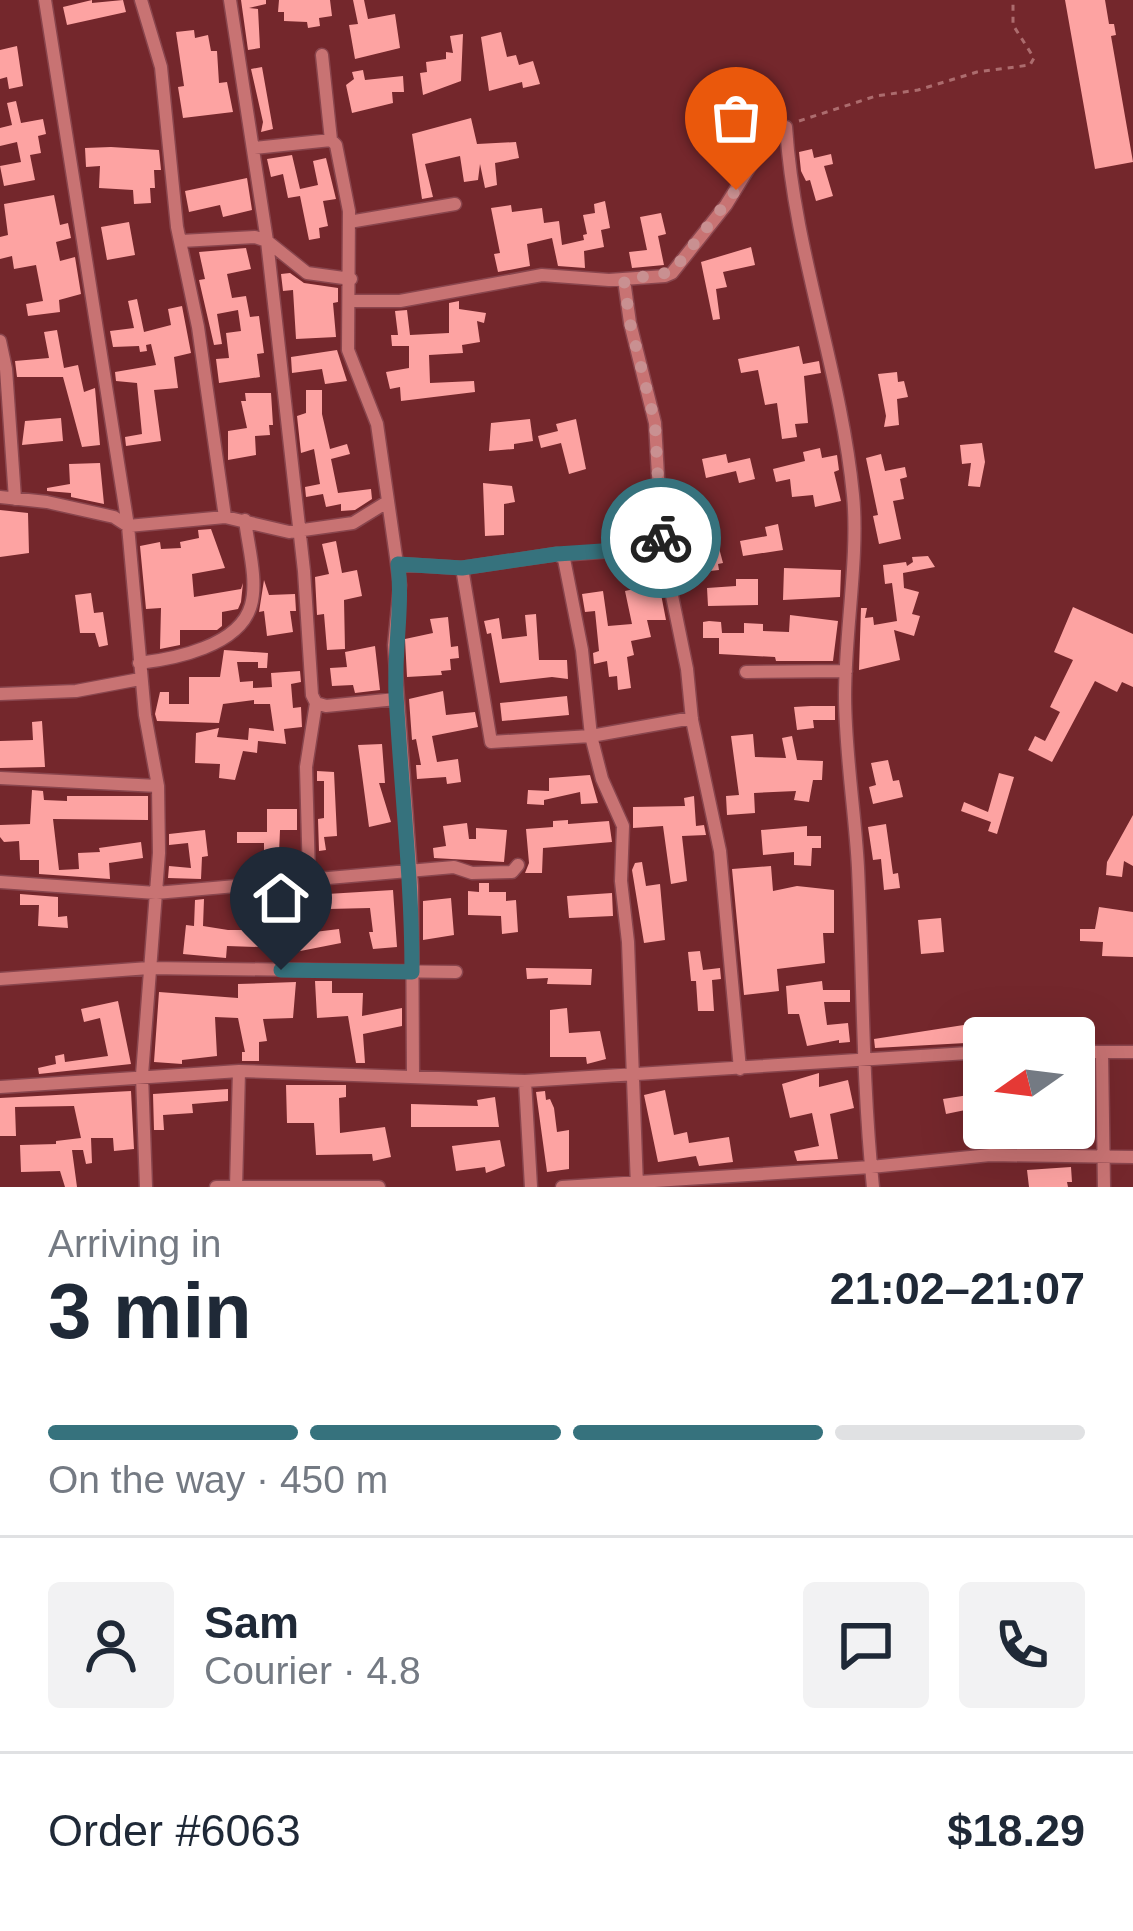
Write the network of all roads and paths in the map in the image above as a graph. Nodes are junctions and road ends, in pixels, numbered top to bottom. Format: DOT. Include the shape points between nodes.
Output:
graph roads {
  1 [pos="45,0"];
  2 [pos="141,0"];
  3 [pos="230,0"];
  4 [pos="1013,0"];
  5 [pos="322,55"];
  6 [pos="786,127"];
  7 [pos="331,140"];
  8 [pos="254,148"];
  9 [pos="455,204"];
  10 [pos="349,222"];
  11 [pos="181,241"];
  12 [pos="267,241"];
  13 [pos="351,279"];
  14 [pos="624,280"];
  15 [pos="349,301"];
  16 [pos="0,341"];
  17 [pos="8,498"];
  18 [pos="388,502"];
  19 [pos="225,517"];
  20 [pos="245,520"];
  21 [pos="128,526"];
  22 [pos="299,532"];
  23 [pos="662,547"];
  24 [pos="561,555"];
  25 [pos="398,564"];
  26 [pos="462,568"];
  27 [pos="139,663"];
  28 [pos="846,671"];
  29 [pos="746,672"];
  30 [pos="140,679"];
  31 [pos="0,694"];
  32 [pos="397,699"];
  33 [pos="316,703"];
  34 [pos="692,718"];
  35 [pos="591,736"];
  36 [pos="0,778"];
  37 [pos="158,787"];
  38 [pos="518,865"];
  39 [pos="411,873"];
  40 [pos="309,877"];
  41 [pos="0,881"];
  42 [pos="156,892"];
  43 [pos="149,968"];
  44 [pos="412,972"];
  45 [pos="456,972"];
  46 [pos="0,979"];
  47 [pos="1095,1052"];
  48 [pos="1102,1052"];
  49 [pos="1133,1052"];
  50 [pos="963,1053"];
  51 [pos="867,1056"];
  52 [pos="740,1069"];
  53 [pos="239,1071"];
  54 [pos="142,1075"];
  55 [pos="413,1075"];
  56 [pos="632,1076"];
  57 [pos="525,1081"];
  58 [pos="0,1087"];
  59 [pos="1106,1156"];
  60 [pos="1133,1157"];
  61 [pos="871,1167"];
  62 [pos="637,1185"];
  63 [pos="236,1186"];
  64 [pos="146,1187"];
  65 [pos="216,1187"];
  66 [pos="380,1187"];
  67 [pos="531,1187"];
  68 [pos="562,1187"];
  69 [pos="873,1187"];
  70 [pos="1104,1187"];
  1 -- 21 [label="street"];
  2 -- 11 [label="street" via="161,67"];
  3 -- 8 [label="street"];
  4 -- 6 [label="path" via="1013,25 1034,58 1030,64 876,96"];
  5 -- 7 [label="street"];
  6 -- 14 [label="street" via="768,137 672,272"];
  6 -- 28 [label="street" via="854,496"];
  7 -- 8 [label="street"];
  7 -- 10 [label="street"];
  8 -- 12 [label="street"];
  9 -- 10 [label="street"];
  10 -- 13 [label="street"];
  11 -- 12 [label="street"];
  11 -- 19 [label="street"];
  12 -- 13 [label="street" via="307,273"];
  12 -- 22 [label="street"];
  13 -- 15 [label="street"];
  14 -- 15 [label="street" via="542,275 400,301"];
  14 -- 23 [label="street" via="655,423"];
  15 -- 18 [label="street" via="348,350 371,403"];
  16 -- 17 [label="street"];
  17 -- 21 [label="street"];
  18 -- 22 [label="street" via="353,524"];
  18 -- 25 [label="street"];
  19 -- 20 [label="street"];
  19 -- 21 [label="street"];
  20 -- 22 [label="street"];
  20 -- 27 [label="street" via="253,589 245,617 190,655"];
  21 -- 27 [label="street"];
  22 -- 33 [label="street"];
  23 -- 24 [label="street"];
  23 -- 34 [label="street"];
  24 -- 26 [label="street"];
  24 -- 35 [label="street"];
  25 -- 26 [label="street"];
  25 -- 32 [label="street"];
  26 -- 35 [label="street" via="491,742"];
  27 -- 30 [label="street"];
  28 -- 29 [label="street"];
  28 -- 51 [label="street"];
  30 -- 31 [label="street" via="76,692"];
  30 -- 37 [label="street"];
  32 -- 33 [label="street"];
  32 -- 39 [label="street"];
  33 -- 40 [label="street" via="306,767"];
  34 -- 35 [label="street"];
  34 -- 52 [label="street" via="721,850"];
  35 -- 56 [label="street" via="622,826"];
  36 -- 37 [label="street"];
  37 -- 42 [label="street"];
  38 -- 39 [label="street" via="512,872"];
  39 -- 40 [label="street"];
  39 -- 44 [label="street"];
  40 -- 42 [label="street"];
  41 -- 42 [label="street"];
  42 -- 43 [label="street"];
  43 -- 44 [label="street"];
  43 -- 46 [label="street"];
  43 -- 54 [label="street"];
  44 -- 45 [label="street"];
  44 -- 55 [label="street"];
  47 -- 48 [label="street"];
  48 -- 49 [label="street"];
  48 -- 59 [label="street"];
  50 -- 51 [label="street"];
  51 -- 52 [label="street"];
  51 -- 61 [label="street"];
  52 -- 56 [label="street"];
  53 -- 54 [label="street"];
  53 -- 55 [label="street"];
  53 -- 63 [label="street"];
  54 -- 58 [label="street"];
  54 -- 64 [label="street"];
  55 -- 57 [label="street"];
  56 -- 57 [label="street"];
  56 -- 62 [label="street"];
  57 -- 67 [label="street"];
  59 -- 60 [label="street"];
  59 -- 61 [label="street" via="990,1155"];
  59 -- 70 [label="street"];
  61 -- 62 [label="street"];
  61 -- 69 [label="street"];
  62 -- 68 [label="street"];
  63 -- 65 [label="street"];
  63 -- 66 [label="street"];
}
